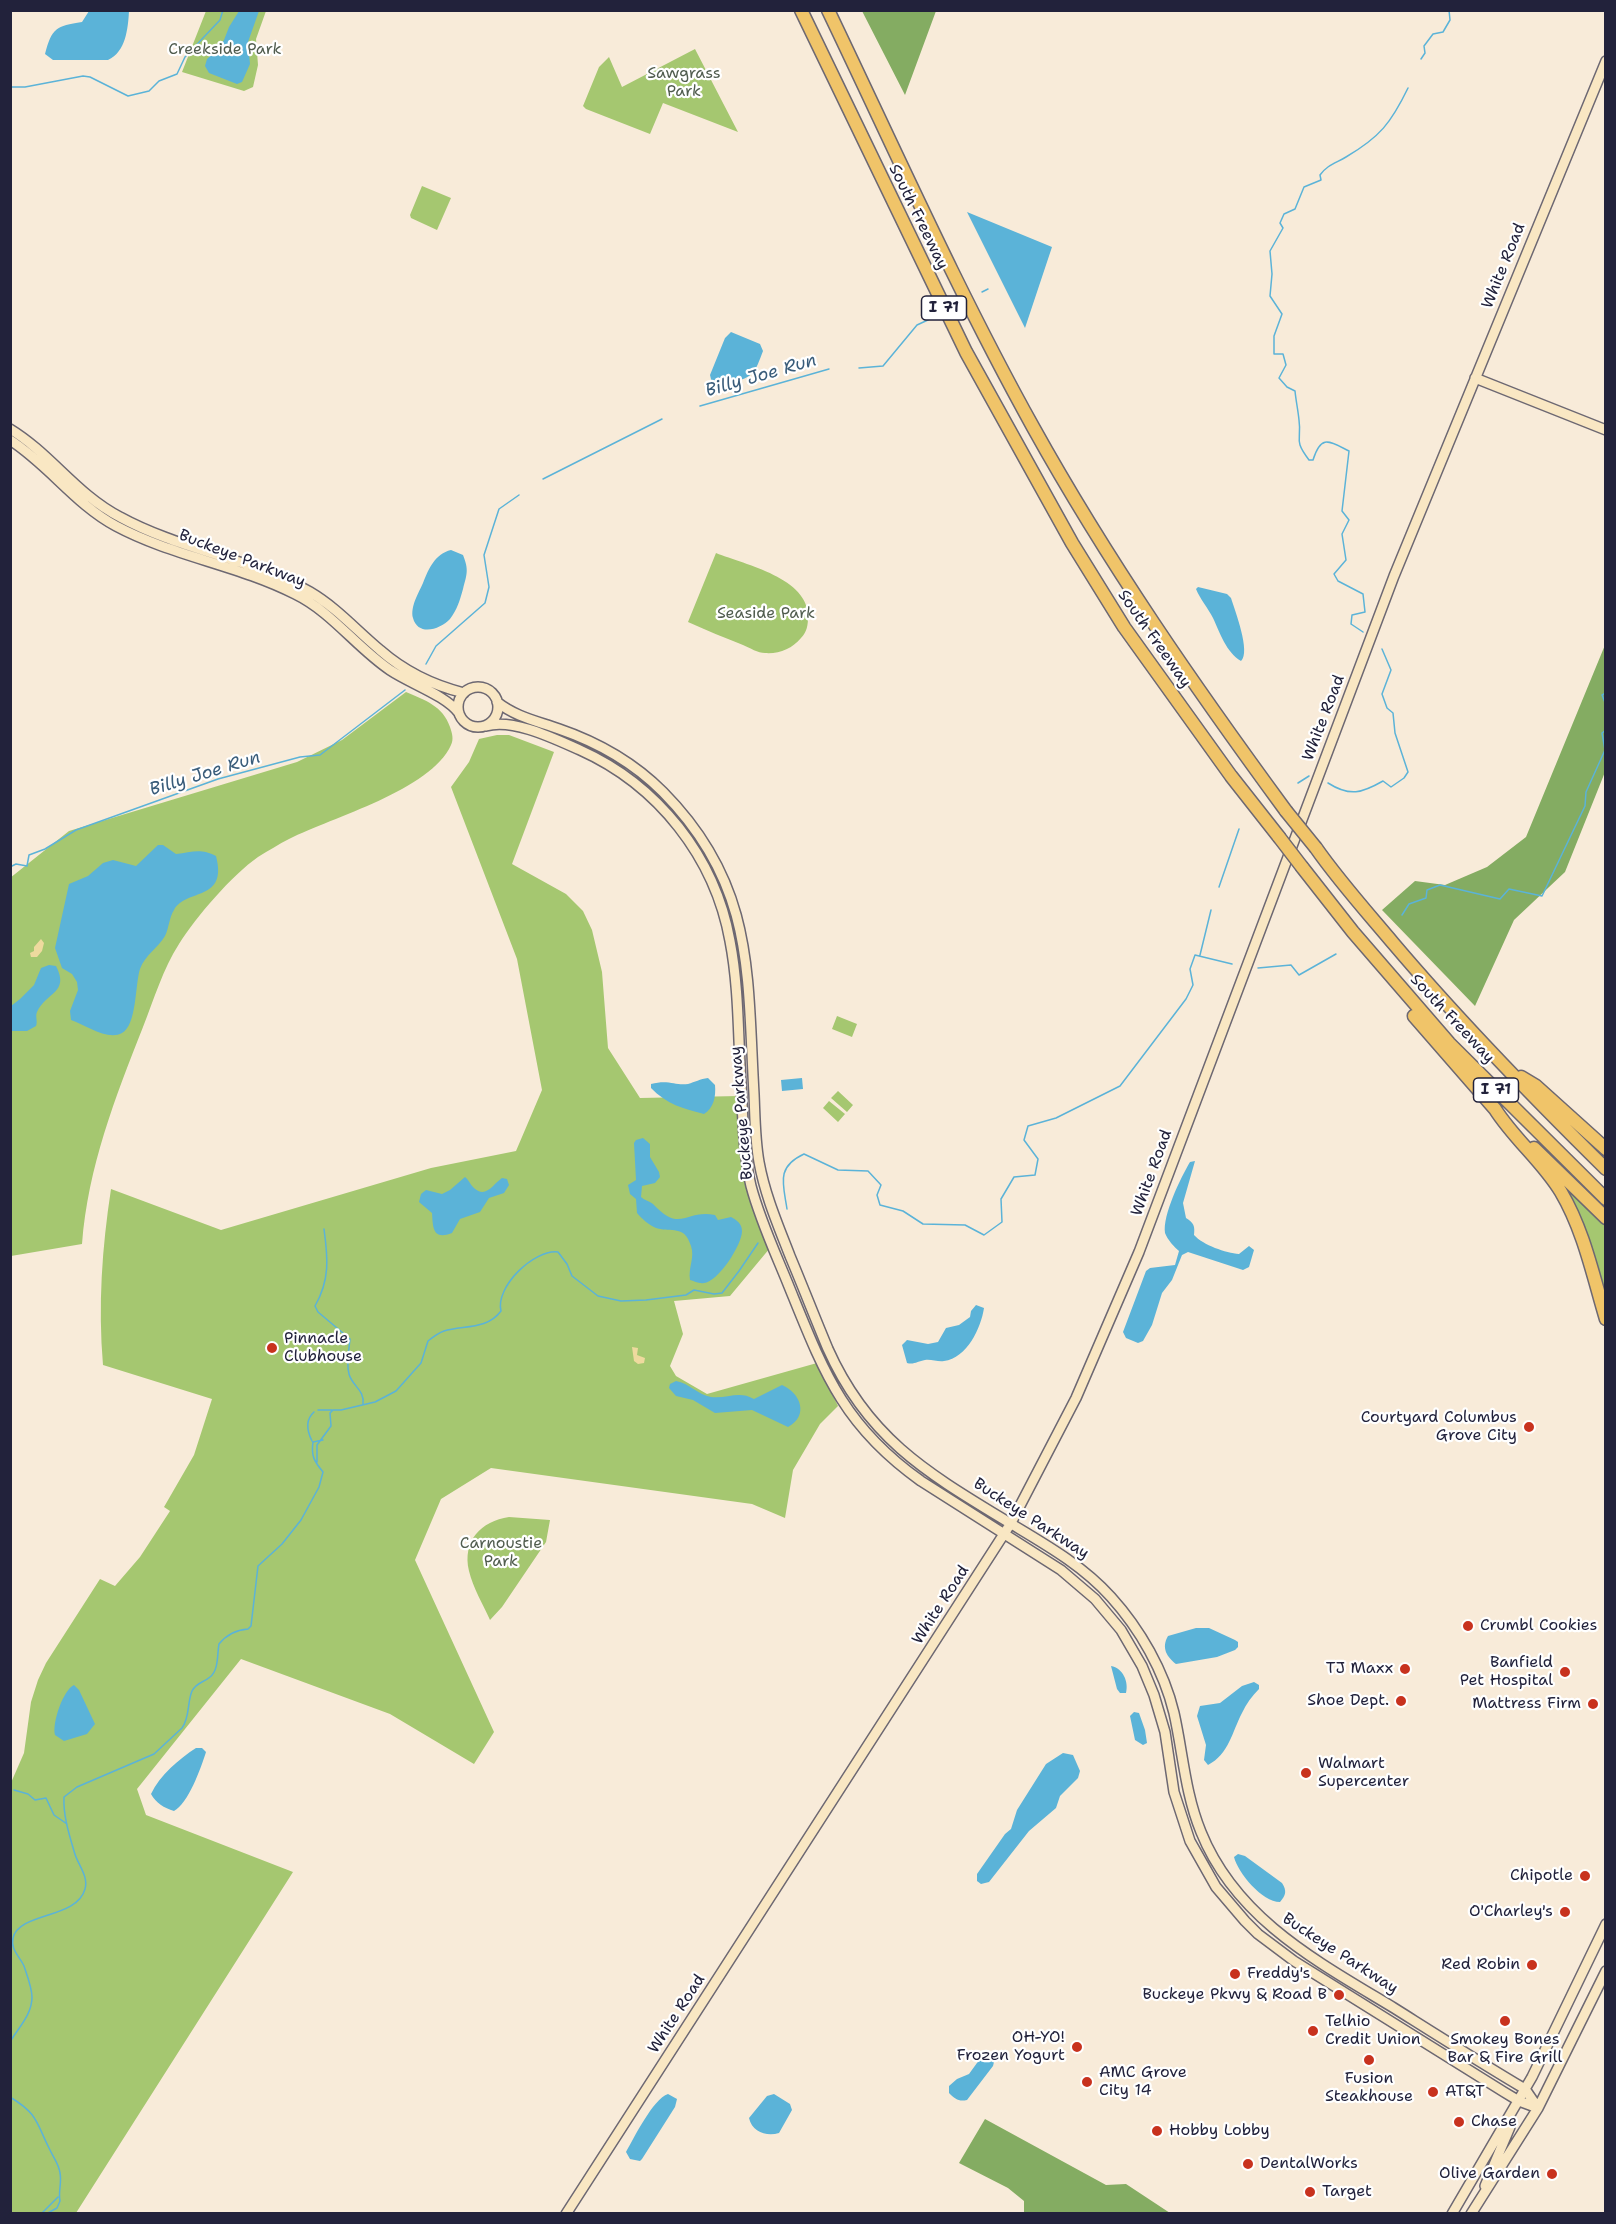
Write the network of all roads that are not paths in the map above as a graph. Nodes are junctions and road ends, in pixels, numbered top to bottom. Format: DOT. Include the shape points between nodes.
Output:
graph roads {
  1 [pos="801,10"];
  2 [pos="828,10"];
  3 [pos="1605,61"];
  4 [pos="1474,378"];
  5 [pos="10,429"];
  6 [pos="1605,430"];
  7 [pos="10,440"];
  8 [pos="464,693"];
  9 [pos="497,702"];
  10 [pos="459,713"];
  11 [pos="486,726"];
  12 [pos="1390,976"];
  13 [pos="1504,1067"];
  14 [pos="1495,1109"];
  15 [pos="1605,1149"];
  16 [pos="1605,1169"];
  17 [pos="1605,1199"];
  18 [pos="1605,1218"];
  19 [pos="1605,1319"];
  20 [pos="1011,1523"];
  21 [pos="1005,1534"];
  22 [pos="1605,1924"];
  23 [pos="1605,1971"];
  24 [pos="1525,2089"];
  25 [pos="1521,2102"];
  26 [pos="1538,2108"];
  27 [pos="1482,2196"];
  28 [pos="566,2214"];
  29 [pos="1452,2214"];
  30 [pos="1471,2214"];
  1 -- 12 [label="highway, South Freeway / I 71, bridge" via="966,352 1072,543 1124,627 1231,776"];
  2 -- 13 [label="highway, South Freeway / I 71, bridge" via="975,318 1039,437 1157,631 1286,811 1410,963"];
  3 -- 4 [label="street, White Road"];
  4 -- 6 [label="street"];
  4 -- 20 [label="street, White Road" via="1386,596 1130,1274 1076,1398"];
  5 -- 8 [label="street, Buckeye Parkway" via="39,449 105,509 145,529 292,582 337,610 409,672"];
  7 -- 10 [label="street, Buckeye Parkway" via="99,516 144,538 297,595 331,618 384,666 449,702"];
  8 -- 9 [label="street" via="482,688 491,692"];
  8 -- 10 [label="street"];
  9 -- 11 [label="street" via="495,718"];
  9 -- 20 [label="street, Buckeye Parkway" via="509,712 577,735 627,762 662,791 708,848 732,899 745,953 756,1138 763,1181 837,1369 855,1400 899,1449"];
  10 -- 11 [label="street" via="467,724"];
  11 -- 21 [label="street, Buckeye Parkway" via="500,723 523,728 616,769 665,812 698,854 716,890 731,943 744,1139 751,1184 821,1364 845,1408 891,1458"];
  12 -- 14 [label="highway, I 71" via="1412,1014"];
  12 -- 17 [label="highway, South Freeway / I 71" via="1449,1043"];
  13 -- 15 [label="highway" via="1536,1086"];
  13 -- 16 [label="highway, South Freeway / I 71"];
  14 -- 18 [label="highway, I 71"];
  14 -- 19 [label="highway" via="1572,1212"];
  20 -- 21 [label="street, White Road"];
  20 -- 24 [label="street, Buckeye Parkway" via="1087,1574 1112,1598 1139,1634 1168,1691 1186,1788 1202,1835 1216,1862 1261,1919 1293,1944"];
  21 -- 25 [label="street, Buckeye Parkway" via="1083,1588 1112,1618 1131,1646 1161,1714 1174,1792 1190,1840 1216,1887 1238,1914 1282,1953"];
  21 -- 28 [label="street, White Road"];
  22 -- 24 [label="street"];
  23 -- 26 [label="street"];
  24 -- 25 [label="street"];
  24 -- 26 [label="street, Buckeye Parkway"];
  25 -- 26 [label="street, Buckeye Parkway"];
  25 -- 27 [label="street"];
  25 -- 29 [label="street"];
  26 -- 27 [label="street"];
  27 -- 30 [label="street"];
}
